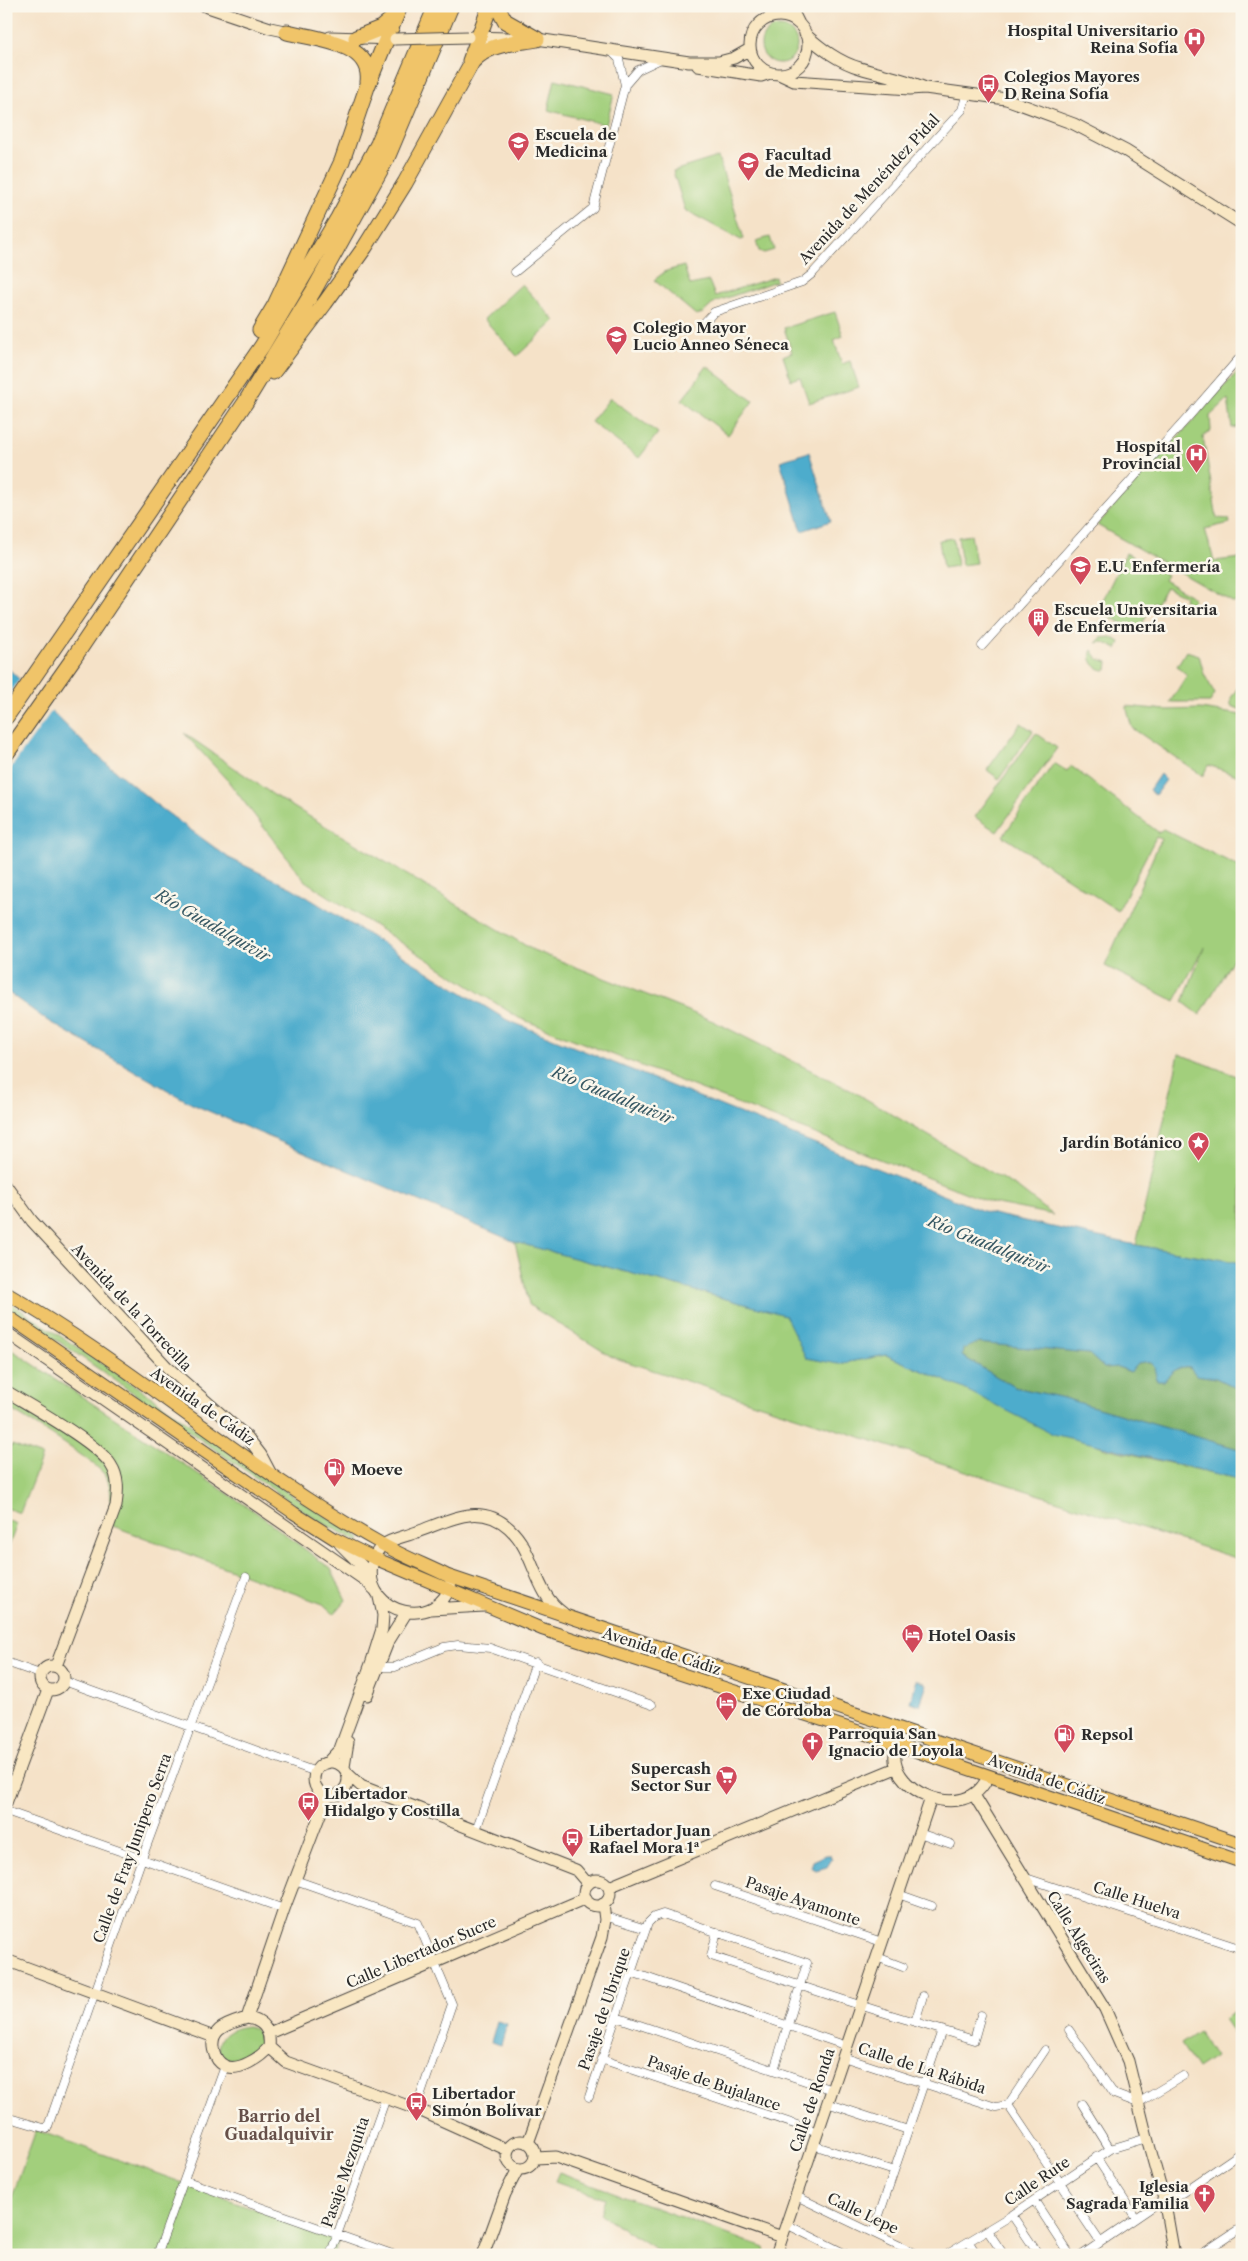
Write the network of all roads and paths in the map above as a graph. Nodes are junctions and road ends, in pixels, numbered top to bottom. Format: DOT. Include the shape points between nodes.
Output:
graph roads {
  1 [pos="205,6"];
  2 [pos="436,6"];
  3 [pos="451,6"];
  4 [pos="490,6"];
  5 [pos="497,6"];
  6 [pos="771,6"];
  7 [pos="790,6"];
  8 [pos="399,9"];
  9 [pos="764,20"];
  10 [pos="803,30"];
  11 [pos="287,32"];
  12 [pos="474,37"];
  13 [pos="356,38"];
  14 [pos="537,38"];
  15 [pos="390,39"];
  16 [pos="608,49"];
  17 [pos="750,49"];
  18 [pos="662,58"];
  19 [pos="689,62"];
  20 [pos="468,68"];
  21 [pos="774,73"];
  22 [pos="625,85"];
  23 [pos="367,87"];
  24 [pos="925,88"];
  25 [pos="967,93"];
  26 [pos="1242,224"];
  27 [pos="515,272"];
  28 [pos="700,327"];
  29 [pos="1242,355"];
  30 [pos="236,382"];
  31 [pos="245,403"];
  32 [pos="982,646"];
  33 [pos="6,717"];
  34 [pos="6,754"];
  35 [pos="6,1185"];
  36 [pos="6,1293"];
  37 [pos="6,1315"];
  38 [pos="6,1332"];
  39 [pos="23,1342"];
  40 [pos="6,1344"];
  41 [pos="7,1391"];
  42 [pos="166,1442"];
  43 [pos="225,1463"];
  44 [pos="271,1474"];
  45 [pos="335,1539"];
  46 [pos="381,1544"];
  47 [pos="374,1558"];
  48 [pos="371,1575"];
  49 [pos="448,1576"];
  50 [pos="246,1577"];
  51 [pos="449,1590"];
  52 [pos="376,1593"];
  53 [pos="487,1606"];
  54 [pos="429,1610"];
  55 [pos="406,1613"];
  56 [pos="571,1618"];
  57 [pos="6,1662"];
  58 [pos="536,1662"];
  59 [pos="56,1666"];
  60 [pos="378,1667"];
  61 [pos="40,1674"];
  62 [pos="64,1681"];
  63 [pos="48,1690"];
  64 [pos="652,1705"];
  65 [pos="191,1728"];
  66 [pos="897,1745"];
  67 [pos="970,1753"];
  68 [pos="992,1760"];
  69 [pos="327,1762"];
  70 [pos="896,1768"];
  71 [pos="346,1771"];
  72 [pos="316,1772"];
  73 [pos="988,1776"];
  74 [pos="361,1786"];
  75 [pos="344,1790"];
  76 [pos="974,1795"];
  77 [pos="327,1796"];
  78 [pos="931,1798"];
  79 [pos="6,1803"];
  80 [pos="6,1811"];
  81 [pos="476,1830"];
  82 [pos="919,1833"];
  83 [pos="951,1844"];
  84 [pos="1242,1844"];
  85 [pos="141,1860"];
  86 [pos="1242,1862"];
  87 [pos="1023,1877"];
  88 [pos="295,1880"];
  89 [pos="588,1884"];
  90 [pos="715,1886"];
  91 [pos="609,1887"];
  92 [pos="898,1894"];
  93 [pos="586,1898"];
  94 [pos="603,1904"];
  95 [pos="932,1906"];
  96 [pos="284,1909"];
  97 [pos="605,1918"];
  98 [pos="646,1929"];
  99 [pos="717,1932"];
  100 [pos="882,1942"];
  101 [pos="1242,1949"];
  102 [pos="877,1957"];
  103 [pos="6,1960"];
  104 [pos="434,1963"];
  105 [pos="903,1967"];
  106 [pos="631,1972"];
  107 [pos="800,1984"];
  108 [pos="94,1993"];
  109 [pos="923,1996"];
  110 [pos="860,2006"];
  111 [pos="981,2015"];
  112 [pos="616,2017"];
  113 [pos="247,2018"];
  114 [pos="915,2022"];
  115 [pos="787,2026"];
  116 [pos="942,2030"];
  117 [pos="1069,2030"];
  118 [pos="269,2033"];
  119 [pos="214,2037"];
  120 [pos="269,2047"];
  121 [pos="1045,2050"];
  122 [pos="845,2051"];
  123 [pos="601,2060"];
  124 [pos="225,2066"];
  125 [pos="774,2070"];
  126 [pos="1183,2076"];
  127 [pos="924,2082"];
  128 [pos="832,2090"];
  129 [pos="589,2097"];
  130 [pos="386,2098"];
  131 [pos="828,2102"];
  132 [pos="1138,2103"];
  133 [pos="1082,2104"];
  134 [pos="1008,2105"];
  135 [pos="416,2109"];
  136 [pos="6,2116"];
  137 [pos="908,2130"];
  138 [pos="818,2132"];
  139 [pos="1147,2138"];
  140 [pos="528,2143"];
  141 [pos="813,2145"];
  142 [pos="1110,2149"];
  143 [pos="508,2150"];
  144 [pos="1242,2152"];
  145 [pos="1096,2157"];
  146 [pos="535,2158"];
  147 [pos="518,2169"];
  148 [pos="894,2170"];
  149 [pos="184,2180"];
  150 [pos="1060,2182"];
  151 [pos="796,2196"];
  152 [pos="1164,2198"];
  153 [pos="1034,2200"];
  154 [pos="1012,2215"];
  155 [pos="1136,2218"];
  156 [pos="786,2224"];
  157 [pos="1242,2227"];
  158 [pos="987,2230"];
  159 [pos="873,2233"];
  160 [pos="338,2234"];
  161 [pos="782,2237"];
  162 [pos="969,2242"];
  163 [pos="1100,2242"];
  164 [pos="779,2254"];
  165 [pos="157,2255"];
  166 [pos="330,2255"];
  167 [pos="395,2255"];
  168 [pos="483,2255"];
  169 [pos="848,2255"];
  170 [pos="919,2255"];
  171 [pos="946,2255"];
  172 [pos="977,2255"];
  173 [pos="1004,2255"];
  174 [pos="1038,2255"];
  175 [pos="1070,2255"];
  176 [pos="1082,2255"];
  177 [pos="1174,2255"];
  178 [pos="1200,2255"];
  1 -- 11 [label="main road, Avenida de Menéndez Pidal"];
  2 -- 30 [label="highway" via="378,144 352,194 298,288"];
  3 -- 31 [label="highway" via="387,158 319,281"];
  4 -- 12 [label="highway"];
  5 -- 14 [label="highway" via="505,21"];
  6 -- 9 [label="main road"];
  7 -- 10 [label="main road"];
  8 -- 13 [label="highway" via="381,28"];
  8 -- 15 [label="highway"];
  9 -- 10 [label="main road" via="783,16"];
  9 -- 17 [label="main road" via="752,32"];
  10 -- 21 [label="main road" via="808,43 803,61 788,72"];
  10 -- 24 [label="main road, Avenida de Menéndez Pidal" via="822,49 838,59"];
  11 -- 13 [label="main road, Avenida de Menéndez Pidal"];
  11 -- 23 [label="highway" via="356,52 366,64"];
  12 -- 14 [label="main road, Avenida de Menéndez Pidal"];
  12 -- 15 [label="main road, Avenida de Menéndez Pidal, bridge"];
  12 -- 20 [label="highway"];
  13 -- 15 [label="main road, Avenida de Menéndez Pidal"];
  14 -- 16 [label="main road, Avenida de Menéndez Pidal"];
  14 -- 20 [label="highway" via="492,48 480,54"];
  15 -- 23 [label="highway"];
  16 -- 18 [label="main road, Avenida de Menéndez Pidal"];
  16 -- 22 [label="street" via="619,59"];
  17 -- 19 [label="main road, Avenida de Menéndez Pidal" via="719,62"];
  17 -- 21 [label="main road" via="756,64"];
  18 -- 19 [label="main road, Avenida de Menéndez Pidal"];
  18 -- 22 [label="street" via="638,70"];
  19 -- 21 [label="main road, Avenida de Menéndez Pidal" via="702,68 761,76"];
  20 -- 31 [label="highway" via="441,123 365,247 313,319"];
  21 -- 24 [label="main road, Avenida de Menéndez Pidal" via="794,81"];
  22 -- 27 [label="street" via="593,208"];
  23 -- 30 [label="highway" via="342,161 275,305 244,358"];
  24 -- 25 [label="main road, Avenida de Menéndez Pidal"];
  25 -- 26 [label="main road, Avenida de Menéndez Pidal" via="1006,99 1074,124 1126,151"];
  25 -- 28 [label="street, Avenida de Menéndez Pidal" via="962,110 812,274 802,282 714,312"];
  29 -- 32 [label="street"];
  30 -- 33 [label="highway"];
  31 -- 34 [label="highway"];
  35 -- 44 [label="main road, Avenida de la Torrecilla" via="32,1221 180,1380 248,1438"];
  36 -- 44 [label="main road, Avenida de Cádiz" via="90,1347"];
  37 -- 43 [label="main road, Avenida de Cádiz"];
  38 -- 39 [label="main road, Avenida de Cádiz"];
  39 -- 40 [label="main road"];
  39 -- 42 [label="main road, Avenida de Cádiz"];
  41 -- 59 [label="main road" via="98,1450 112,1466 118,1490 116,1506"];
  42 -- 43 [label="main road, Avenida de Cádiz" via="195,1449"];
  42 -- 52 [label="main road, Avenida de Cádiz" via="366,1581"];
  43 -- 45 [label="main road, Avenida de Cádiz"];
  44 -- 46 [label="main road, Avenida de Cádiz"];
  45 -- 47 [label="main road, Avenida de Cádiz"];
  45 -- 48 [label="main road, Avenida de Cádiz"];
  46 -- 47 [label="main road"];
  46 -- 49 [label="main road, Avenida de Cádiz"];
  46 -- 56 [label="main road, Avenida de Cádiz" via="458,1515 487,1516 502,1522 516,1535 544,1594"];
  47 -- 48 [label="main road"];
  47 -- 51 [label="main road, Avenida de Cádiz"];
  48 -- 52 [label="main road"];
  49 -- 51 [label="main road" via="451,1580"];
  49 -- 56 [label="main road, Avenida de Cádiz"];
  50 -- 65 [label="street, Calle de Fray Junipero Serra"];
  51 -- 53 [label="main road, Avenida de Cádiz"];
  51 -- 54 [label="main road"];
  52 -- 55 [label="main road, Avenida de Cádiz" via="394,1609"];
  52 -- 69 [label="main road" via="382,1622 374,1653 340,1749"];
  53 -- 54 [label="main road"];
  53 -- 66 [label="main road, Avenida de Cádiz" via="560,1634"];
  54 -- 55 [label="main road"];
  55 -- 60 [label="main road" via="388,1642"];
  56 -- 67 [label="main road, Avenida de Cádiz"];
  57 -- 61 [label="street"];
  58 -- 60 [label="street" via="490,1648 458,1645 432,1650 395,1667"];
  58 -- 64 [label="street"];
  58 -- 81 [label="street"];
  59 -- 61 [label="main road" via="48,1666"];
  59 -- 62 [label="main road" via="62,1670"];
  60 -- 71 [label="main road" via="348,1744"];
  61 -- 63 [label="main road" via="40,1682"];
  62 -- 63 [label="main road" via="56,1690"];
  62 -- 65 [label="street"];
  63 -- 79 [label="main road"];
  65 -- 72 [label="street"];
  65 -- 85 [label="street, Calle de Fray Junipero Serra"];
  66 -- 67 [label="main road" via="908,1740 950,1753"];
  66 -- 70 [label="main road" via="894,1752"];
  66 -- 73 [label="main road, Avenida de Cádiz"];
  67 -- 68 [label="main road, Avenida de Cádiz"];
  68 -- 73 [label="main road"];
  68 -- 84 [label="main road, Avenida de Cádiz"];
  69 -- 71 [label="main road" via="336,1763"];
  69 -- 72 [label="main road"];
  70 -- 78 [label="main road" via="909,1784"];
  70 -- 91 [label="main road"];
  71 -- 74 [label="main road"];
  71 -- 75 [label="main road"];
  72 -- 77 [label="main road" via="315,1784"];
  73 -- 76 [label="main road"];
  73 -- 86 [label="main road, Avenida de Cádiz"];
  74 -- 75 [label="main road"];
  74 -- 81 [label="main road"];
  75 -- 77 [label="main road"];
  76 -- 78 [label="main road" via="961,1800"];
  76 -- 87 [label="main road, Calle Algeciras"];
  77 -- 88 [label="main road"];
  78 -- 82 [label="main road, Calle de Ronda"];
  80 -- 85 [label="street"];
  81 -- 89 [label="main road" via="576,1870"];
  82 -- 83 [label="street"];
  82 -- 92 [label="main road, Calle de Ronda"];
  85 -- 96 [label="street"];
  85 -- 108 [label="street, Calle de Fray Junipero Serra"];
  87 -- 101 [label="street, Calle Huelva"];
  87 -- 132 [label="main road, Calle Algeciras" via="1106,2010 1128,2061"];
  88 -- 96 [label="main road"];
  88 -- 104 [label="street" via="418,1923"];
  89 -- 91 [label="main road" via="599,1880"];
  89 -- 93 [label="main road" via="584,1891"];
  90 -- 100 [label="street, Pasaje Ayamonte"];
  91 -- 94 [label="main road" via="610,1895"];
  92 -- 95 [label="street"];
  92 -- 100 [label="main road, Calle de Ronda"];
  93 -- 94 [label="main road" via="591,1904"];
  93 -- 104 [label="main road, Calle Libertador Sucre"];
  94 -- 97 [label="main road"];
  96 -- 113 [label="main road"];
  97 -- 98 [label="street"];
  97 -- 140 [label="main road" via="602,1937"];
  98 -- 99 [label="street" via="654,1917 663,1914"];
  98 -- 106 [label="street, Pasaje de Ubrique"];
  99 -- 107 [label="street" via="807,1963"];
  99 -- 107 [label="street" via="711,1956"];
  100 -- 102 [label="main road, Calle de Ronda"];
  102 -- 105 [label="street"];
  102 -- 110 [label="main road, Calle de Ronda"];
  103 -- 108 [label="main road"];
  104 -- 118 [label="main road, Calle Libertador Sucre"];
  104 -- 135 [label="street" via="452,2004"];
  106 -- 112 [label="street, Pasaje de Ubrique"];
  106 -- 115 [label="street, Calle de La Rábida"];
  107 -- 110 [label="street"];
  107 -- 115 [label="street"];
  108 -- 119 [label="main road"];
  108 -- 136 [label="street, Calle de Fray Junipero Serra" via="46,2129"];
  109 -- 114 [label="street"];
  110 -- 114 [label="street"];
  110 -- 122 [label="main road, Calle de Ronda"];
  111 -- 116 [label="street" via="974,2040"];
  112 -- 123 [label="street, Pasaje de Ubrique"];
  112 -- 125 [label="street"];
  113 -- 118 [label="main road" via="257,2019"];
  113 -- 119 [label="main road" via="221,2028"];
  114 -- 116 [label="street"];
  115 -- 122 [label="street, Calle de La Rábida"];
  115 -- 125 [label="street"];
  116 -- 127 [label="street"];
  117 -- 132 [label="street" via="1114,2094"];
  118 -- 120 [label="main road"];
  119 -- 124 [label="main road" via="213,2051"];
  120 -- 124 [label="main road" via="258,2058 245,2064 232,2068"];
  120 -- 130 [label="main road" via="286,2062"];
  121 -- 134 [label="street"];
  122 -- 127 [label="street, Calle de La Rábida"];
  122 -- 128 [label="main road, Calle de Ronda"];
  123 -- 129 [label="street, Pasaje de Ubrique"];
  123 -- 138 [label="street, Pasaje de Bujalance"];
  124 -- 149 [label="street"];
  125 -- 128 [label="street"];
  126 -- 132 [label="street"];
  127 -- 134 [label="street, Calle de La Rábida" via="996,2107"];
  127 -- 137 [label="street"];
  128 -- 131 [label="main road, Calle de Ronda"];
  130 -- 135 [label="main road"];
  130 -- 160 [label="street, Pasaje Mezquita"];
  131 -- 137 [label="street"];
  131 -- 138 [label="main road, Calle de Ronda"];
  132 -- 139 [label="main road, Calle Algeciras"];
  133 -- 142 [label="street"];
  134 -- 150 [label="street"];
  135 -- 143 [label="main road"];
  137 -- 148 [label="street"];
  138 -- 141 [label="main road, Calle de Ronda"];
  139 -- 142 [label="street, Calle Rute"];
  139 -- 152 [label="main road, Calle Algeciras"];
  140 -- 143 [label="main road" via="514,2143"];
  140 -- 146 [label="main road" via="534,2149"];
  141 -- 148 [label="street"];
  141 -- 151 [label="main road, Calle de Ronda"];
  142 -- 145 [label="street, Calle Rute"];
  143 -- 147 [label="main road" via="508,2162"];
  144 -- 152 [label="street" via="1182,2193"];
  145 -- 150 [label="street, Calle Rute"];
  145 -- 155 [label="street"];
  146 -- 147 [label="main road" via="530,2166"];
  146 -- 161 [label="main road" via="556,2158"];
  147 -- 168 [label="main road" via="505,2194"];
  148 -- 159 [label="street"];
  149 -- 160 [label="street"];
  149 -- 165 [label="street"];
  150 -- 153 [label="street, Calle Rute"];
  150 -- 163 [label="street"];
  151 -- 156 [label="main road, Calle de Ronda"];
  151 -- 159 [label="street, Calle Lepe"];
  152 -- 155 [label="street"];
  152 -- 177 [label="main road, Calle Algeciras"];
  153 -- 154 [label="street, Calle Rute"];
  153 -- 175 [label="street"];
  154 -- 158 [label="street, Calle Rute"];
  154 -- 174 [label="street"];
  155 -- 163 [label="street"];
  156 -- 161 [label="main road, Calle de Ronda"];
  156 -- 169 [label="street"];
  157 -- 178 [label="street"];
  158 -- 162 [label="street, Calle Rute"];
  158 -- 173 [label="street"];
  159 -- 170 [label="street, Calle Lepe"];
  160 -- 166 [label="street, Pasaje Mezquita"];
  160 -- 167 [label="street"];
  161 -- 164 [label="main road, Calle de Ronda"];
  162 -- 171 [label="street, Calle Rute"];
  162 -- 172 [label="street"];
  163 -- 176 [label="street"];
}
